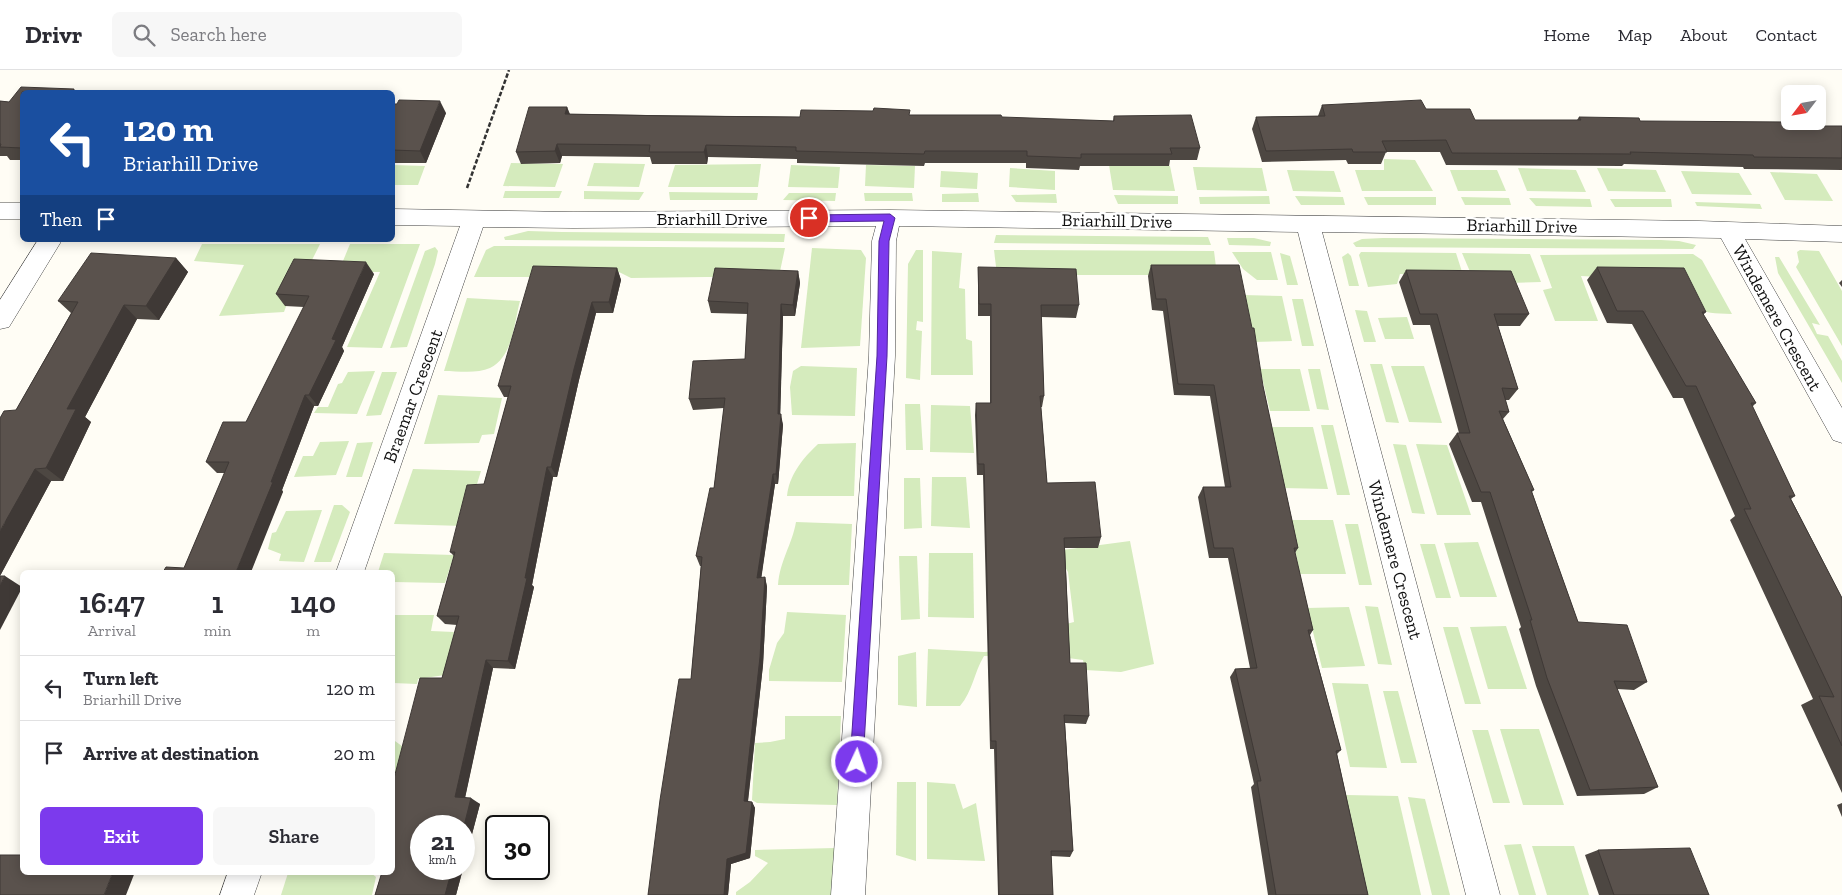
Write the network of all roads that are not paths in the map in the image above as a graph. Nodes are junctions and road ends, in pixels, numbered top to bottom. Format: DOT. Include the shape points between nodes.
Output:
graph roads {
  1 [pos="0,211"];
  2 [pos="20,211"];
  3 [pos="395,217"];
  4 [pos="890,218"];
  5 [pos="474,219"];
  6 [pos="1308,224"];
  7 [pos="1728,230"];
  8 [pos="1842,234"];
  9 [pos="49,242"];
  10 [pos="0,320"];
  11 [pos="1842,432"];
  12 [pos="351,570"];
  13 [pos="244,875"];
  14 [pos="237,895"];
  15 [pos="848,895"];
  16 [pos="1483,895"];
  1 -- 2 [label="street"];
  3 -- 5 [label="street, Briarhill Drive"];
  4 -- 5 [label="street, Briarhill Drive"];
  4 -- 6 [label="street, Briarhill Drive"];
  4 -- 15 [label="street" via="884,241 882,356"];
  5 -- 12 [label="street, Braemar Crescent"];
  6 -- 7 [label="street, Briarhill Drive"];
  6 -- 16 [label="street, Windemere Crescent"];
  7 -- 8 [label="street, Briarhill Drive"];
  7 -- 11 [label="street, Windemere Crescent"];
  9 -- 10 [label="street"];
  13 -- 14 [label="street"];
}
